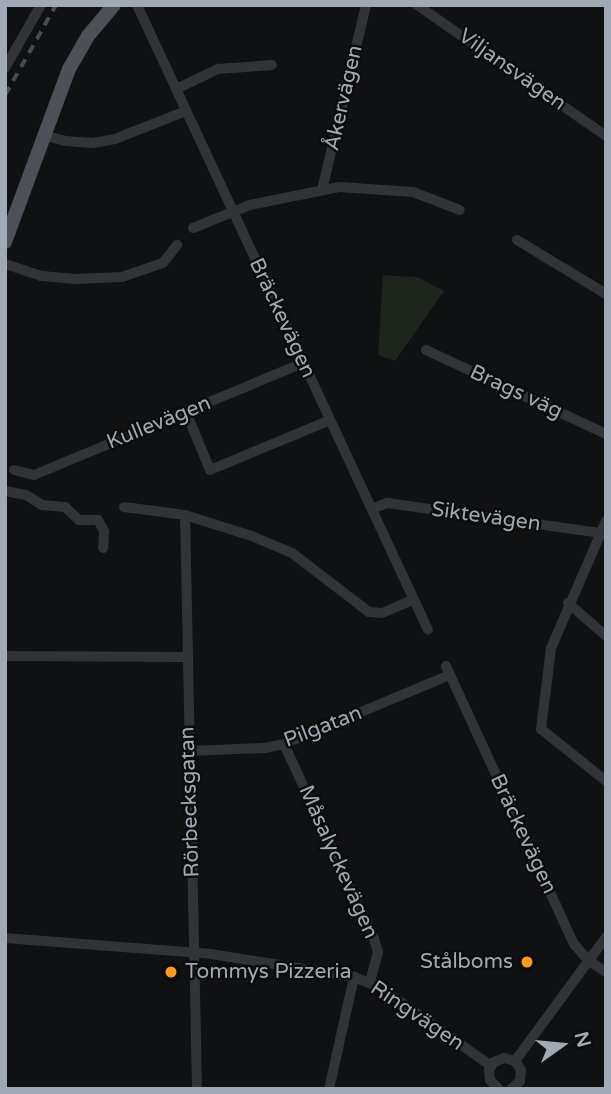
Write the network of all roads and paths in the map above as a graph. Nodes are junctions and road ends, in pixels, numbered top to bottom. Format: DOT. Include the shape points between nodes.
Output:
graph roads {
  1 [pos="41,5"];
  2 [pos="114,5"];
  3 [pos="137,5"];
  4 [pos="366,5"];
  5 [pos="417,5"];
  6 [pos="272,65"];
  7 [pos="5,68"];
  8 [pos="176,89"];
  9 [pos="186,111"];
  10 [pos="43,135"];
  11 [pos="606,136"];
  12 [pos="322,190"];
  13 [pos="460,210"];
  14 [pos="232,211"];
  15 [pos="193,228"];
  16 [pos="517,240"];
  17 [pos="5,242"];
  18 [pos="177,245"];
  19 [pos="5,264"];
  20 [pos="606,294"];
  21 [pos="426,350"];
  22 [pos="303,363"];
  23 [pos="186,412"];
  24 [pos="330,420"];
  25 [pos="606,434"];
  26 [pos="14,470"];
  27 [pos="5,491"];
  28 [pos="124,507"];
  29 [pos="372,509"];
  30 [pos="185,515"];
  31 [pos="606,521"];
  32 [pos="600,533"];
  33 [pos="103,548"];
  34 [pos="413,600"];
  35 [pos="568,603"];
  36 [pos="428,630"];
  37 [pos="606,636"];
  38 [pos="5,656"];
  39 [pos="186,657"];
  40 [pos="448,671"];
  41 [pos="284,744"];
  42 [pos="189,751"];
  43 [pos="606,781"];
  44 [pos="606,937"];
  45 [pos="5,938"];
  46 [pos="195,952"];
  47 [pos="589,961"];
  48 [pos="606,972"];
  49 [pos="354,977"];
  50 [pos="370,982"];
  51 [pos="514,1061"];
  52 [pos="491,1066"];
  53 [pos="517,1087"];
  54 [pos="496,1088"];
  55 [pos="198,1089"];
  56 [pos="328,1089"];
  1 -- 7 [label="street"];
  2 -- 10 [label="main road" via="69,69"];
  3 -- 8 [label="street, Bräckevägen"];
  4 -- 12 [label="street, Åkervägen"];
  5 -- 11 [label="street, Viljansvägen"];
  6 -- 8 [label="street" via="218,69"];
  8 -- 9 [label="street, Bräckevägen"];
  9 -- 10 [label="street" via="116,139 93,143"];
  9 -- 14 [label="street, Bräckevägen"];
  10 -- 17 [label="main road"];
  12 -- 13 [label="street" via="413,192"];
  12 -- 14 [label="street"];
  14 -- 15 [label="street"];
  14 -- 22 [label="street, Bräckevägen"];
  16 -- 20 [label="street"];
  18 -- 19 [label="street" via="163,263 145,271 94,280 41,276"];
  21 -- 25 [label="street, Brags väg"];
  22 -- 23 [label="street, Kullevägen"];
  22 -- 24 [label="street, Bräckevägen"];
  23 -- 24 [label="street" via="210,470"];
  23 -- 26 [label="street, Kullevägen" via="34,475"];
  24 -- 29 [label="street, Bräckevägen"];
  27 -- 33 [label="street" via="65,508 79,520 98,520 104,531"];
  28 -- 30 [label="street"];
  29 -- 32 [label="street, Siktevägen" via="387,503"];
  29 -- 34 [label="street, Bräckevägen"];
  30 -- 34 [label="street" via="218,523 292,553 369,612"];
  30 -- 39 [label="street, Rörbecksgatan"];
  31 -- 32 [label="street"];
  32 -- 35 [label="street"];
  34 -- 36 [label="street, Bräckevägen"];
  35 -- 37 [label="street"];
  35 -- 43 [label="street" via="549,661 541,729"];
  38 -- 39 [label="street"];
  39 -- 42 [label="street, Rörbecksgatan"];
  40 -- 41 [label="street, Pilgatan"];
  40 -- 47 [label="street, Bräckevägen" via="574,944"];
  41 -- 42 [label="street, Pilgatan"];
  41 -- 50 [label="street, Måsalyckevägen" via="374,939 378,951"];
  42 -- 46 [label="street, Rörbecksgatan"];
  44 -- 47 [label="street"];
  45 -- 46 [label="street, Ringvägen"];
  46 -- 49 [label="street, Ringvägen"];
  46 -- 55 [label="street, Rörbecksgatan"];
  47 -- 48 [label="street"];
  47 -- 51 [label="street"];
  49 -- 50 [label="street, Ringvägen"];
  49 -- 56 [label="street"];
  50 -- 52 [label="street, Ringvägen"];
  51 -- 52 [label="street" via="504,1058"];
  51 -- 53 [label="street" via="521,1070"];
  52 -- 54 [label="street" via="489,1075"];
}
